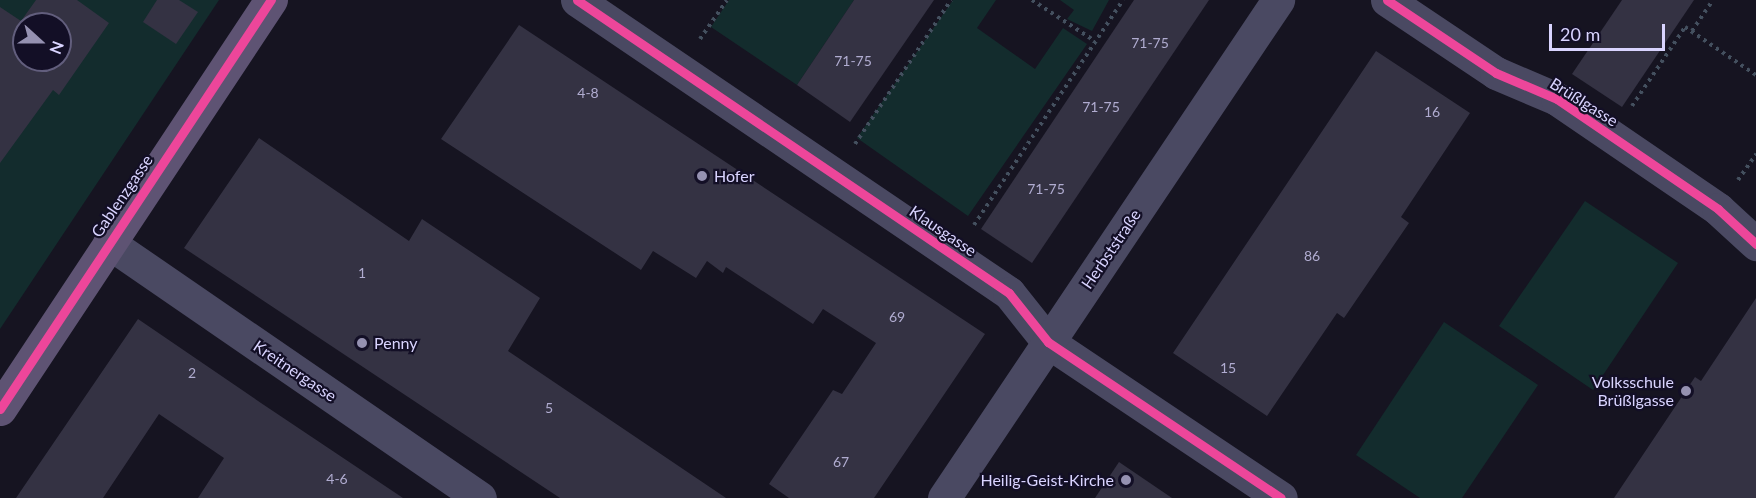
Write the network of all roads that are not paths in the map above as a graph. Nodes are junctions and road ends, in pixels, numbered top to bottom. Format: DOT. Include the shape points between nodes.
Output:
graph roads {
  1 [pos="271,0"];
  2 [pos="577,0"];
  3 [pos="1278,0"];
  4 [pos="1387,0"];
  5 [pos="109,243"];
  6 [pos="1756,244"];
  7 [pos="1048,342"];
  8 [pos="0,409"];
  9 [pos="480,498"];
  10 [pos="944,498"];
  11 [pos="1281,498"];
  1 -- 5 [label="main road, Gablenzgasse"];
  2 -- 7 [label="street, Klausgasse" via="1010,293"];
  3 -- 7 [label="street, Herbststraße"];
  4 -- 6 [label="street, Brüßlgasse" via="1496,73 1557,99 1718,209"];
  5 -- 8 [label="main road, Gablenzgasse"];
  5 -- 9 [label="street, Kreitnergasse"];
  7 -- 10 [label="street, Herbststraße"];
  7 -- 11 [label="street, Klausgasse"];
}
